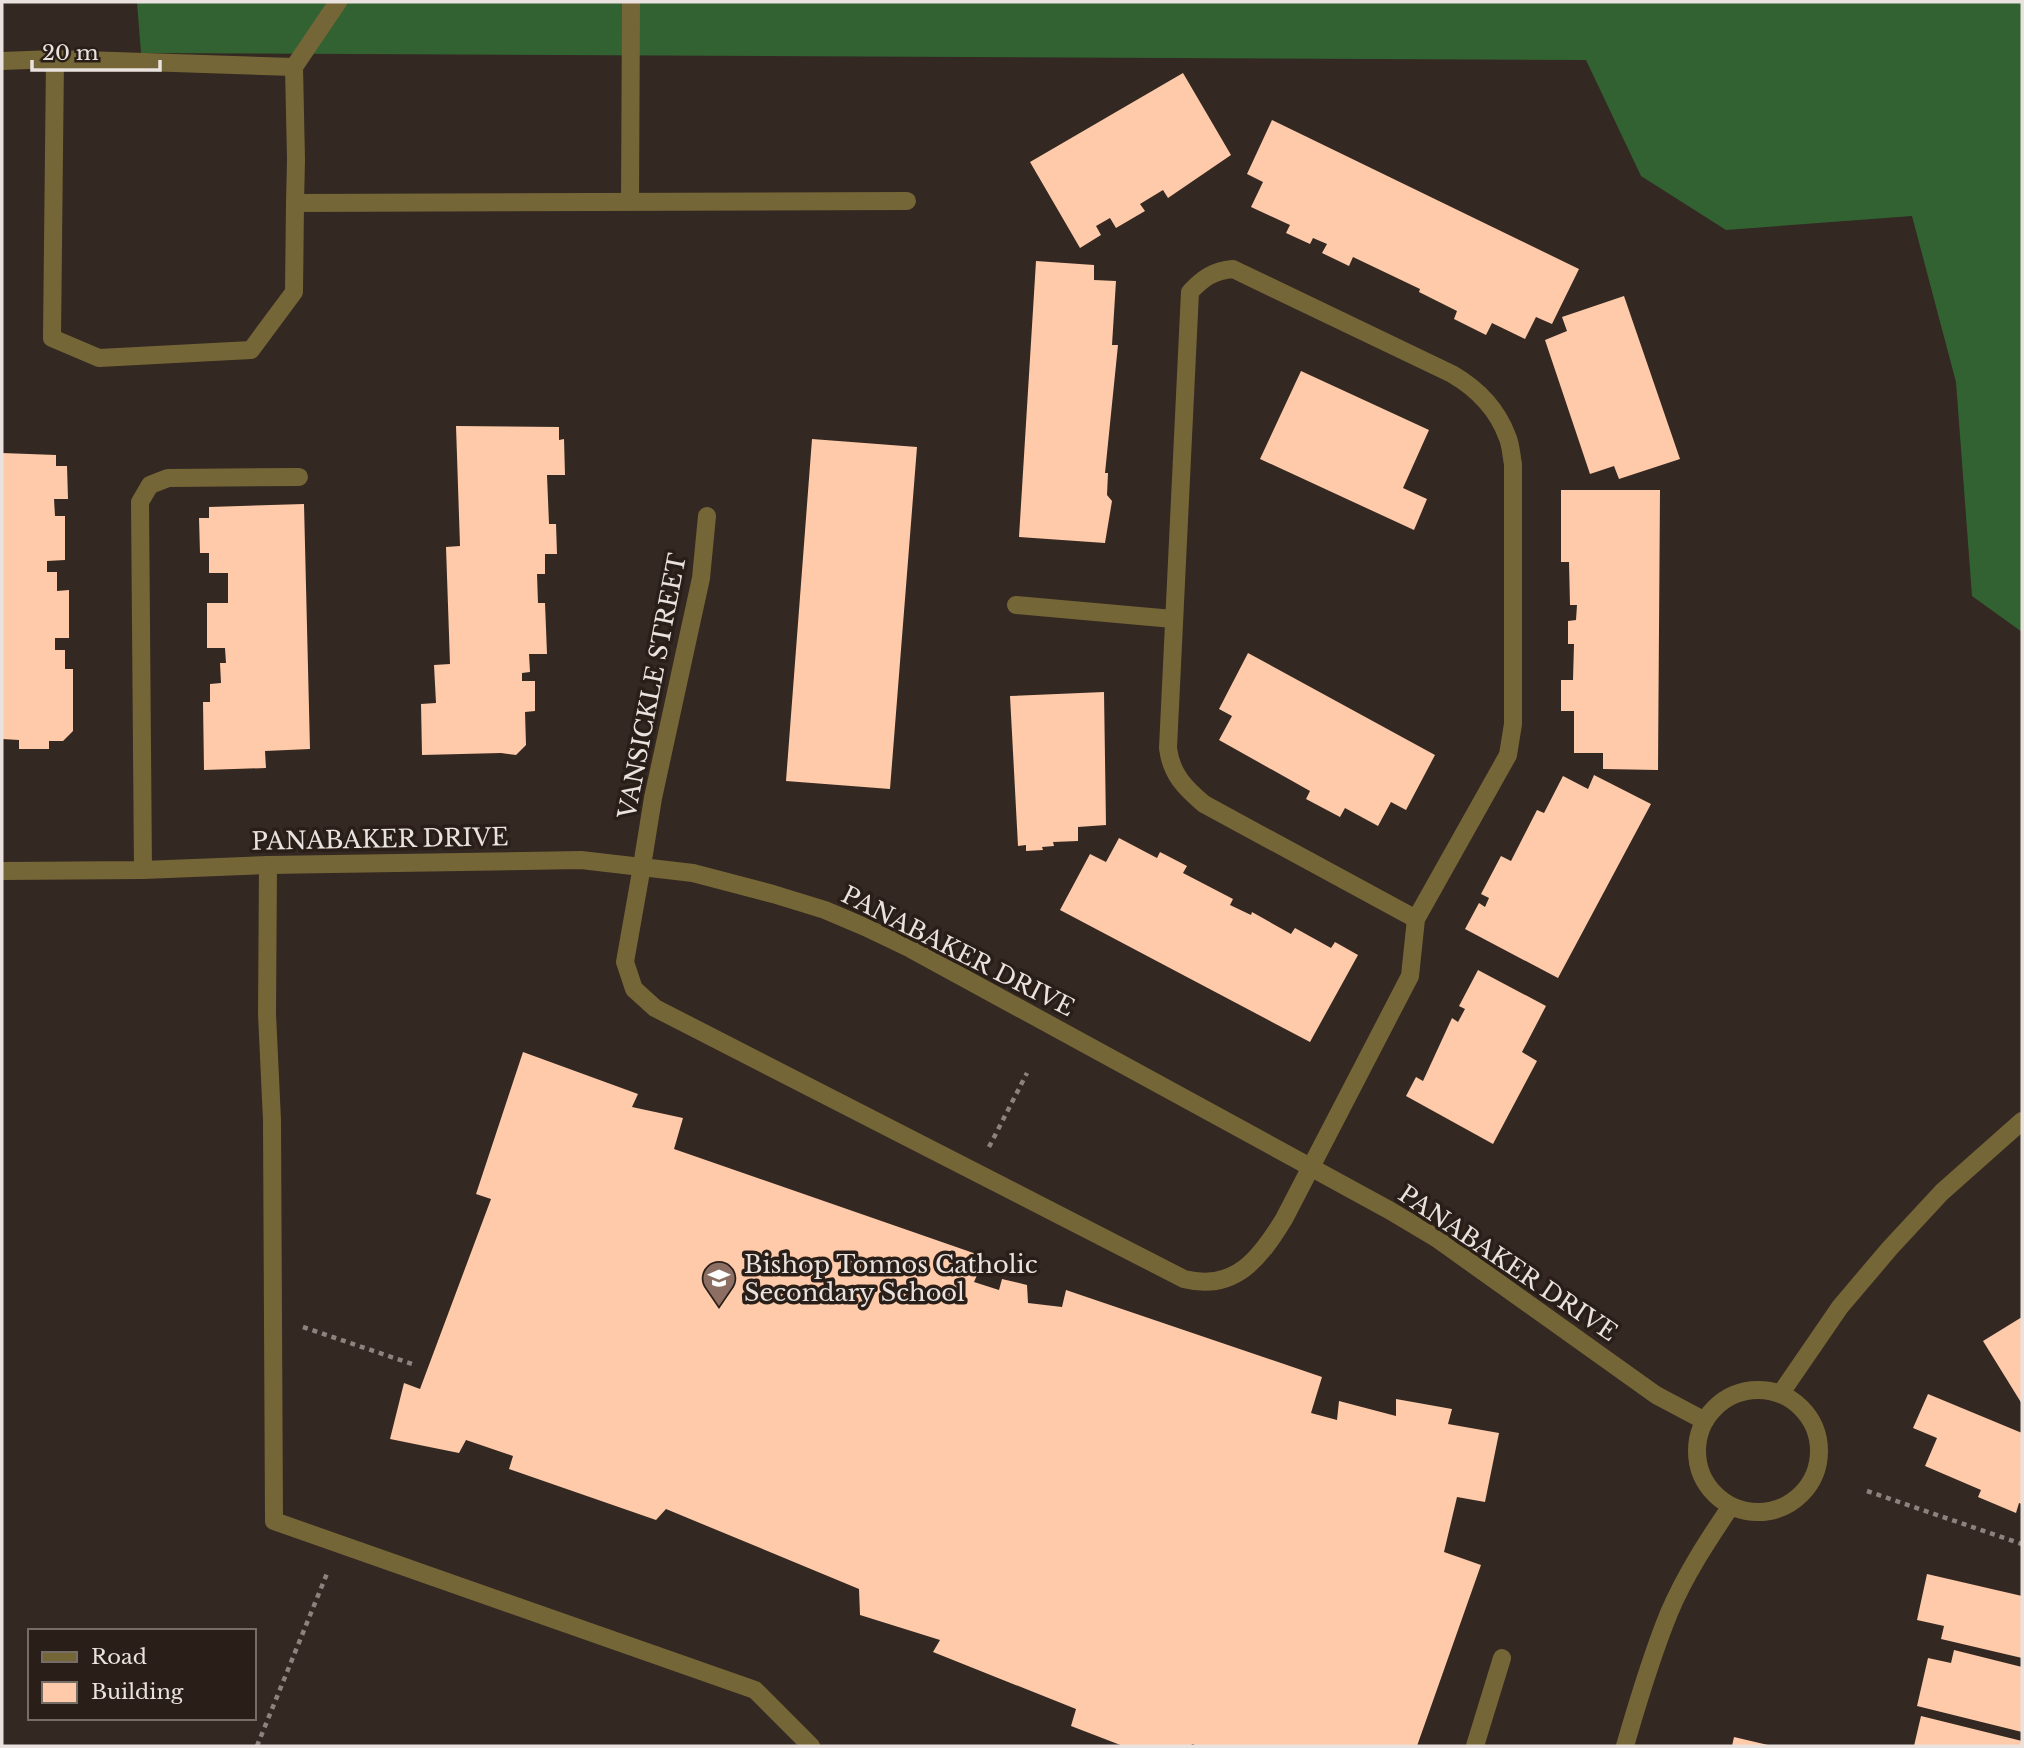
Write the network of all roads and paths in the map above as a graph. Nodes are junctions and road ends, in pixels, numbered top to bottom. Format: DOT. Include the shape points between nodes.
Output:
graph roads {
  1 [pos="338,2"];
  2 [pos="631,2"];
  3 [pos="55,59"];
  4 [pos="2,61"];
  5 [pos="295,67"];
  6 [pos="907,201"];
  7 [pos="630,202"];
  8 [pos="295,203"];
  9 [pos="299,477"];
  10 [pos="708,516"];
  11 [pos="1016,605"];
  12 [pos="1173,619"];
  13 [pos="268,865"];
  14 [pos="642,866"];
  15 [pos="2,870"];
  16 [pos="143,870"];
  17 [pos="1416,919"];
  18 [pos="1027,1073"];
  19 [pos="2022,1121"];
  20 [pos="988,1149"];
  21 [pos="1311,1167"];
  22 [pos="272,1317"];
  23 [pos="415,1365"];
  24 [pos="1781,1393"];
  25 [pos="1705,1421"];
  26 [pos="1867,1491"];
  27 [pos="1731,1506"];
  28 [pos="339,1544"];
  29 [pos="2022,1544"];
  30 [pos="1502,1658"];
  31 [pos="257,1746"];
  32 [pos="811,1746"];
  33 [pos="1475,1746"];
  34 [pos="1625,1746"];
  1 -- 5 [label="street"];
  2 -- 7 [label="street"];
  3 -- 4 [label="street"];
  3 -- 5 [label="street"];
  3 -- 8 [label="street" via="52,338 99,358 251,350 295,292"];
  5 -- 8 [label="street"];
  6 -- 7 [label="street"];
  7 -- 8 [label="street"];
  9 -- 16 [label="street" via="168,478 150,485 139,502"];
  10 -- 14 [label="street, VANSICKLE STREET" via="701,578"];
  11 -- 12 [label="street"];
  12 -- 17 [label="street" via="1168,748 1180,782 1204,804"];
  12 -- 17 [label="street" via="1190,292 1202,279 1218,270 1233,269 1452,374 1471,385 1490,406 1507,436 1513,464 1513,724 1508,755"];
  13 -- 14 [label="street, PANABAKER DRIVE" via="581,860"];
  13 -- 16 [label="street, PANABAKER DRIVE"];
  13 -- 22 [label="street"];
  14 -- 21 [label="street, PANABAKER DRIVE" via="760,890 865,927"];
  14 -- 21 [label="street, VANSICKLE STREET" via="625,962 634,989 654,1008 1184,1279 1220,1281 1244,1269 1265,1250"];
  15 -- 16 [label="street, PANABAKER DRIVE"];
  17 -- 21 [label="street, VANSICKLE STREET" via="1410,976"];
  18 -- 20 [label="path"];
  19 -- 24 [label="street" via="1942,1192 1890,1248 1840,1307"];
  21 -- 25 [label="street, PANABAKER DRIVE" via="1436,1238 1656,1395"];
  22 -- 23 [label="path"];
  22 -- 28 [label="street" via="274,1521"];
  24 -- 25 [label="street" via="1750,1390 1732,1396 1716,1406"];
  24 -- 27 [label="street" via="1804,1411 1816,1432 1819,1455 1813,1478 1787,1505 1749,1512"];
  25 -- 27 [label="street" via="1698,1439 1703,1478"];
  26 -- 29 [label="path"];
  27 -- 34 [label="street" via="1670,1611"];
  28 -- 31 [label="path"];
  28 -- 32 [label="street" via="755,1689"];
  30 -- 33 [label="street"];
}
